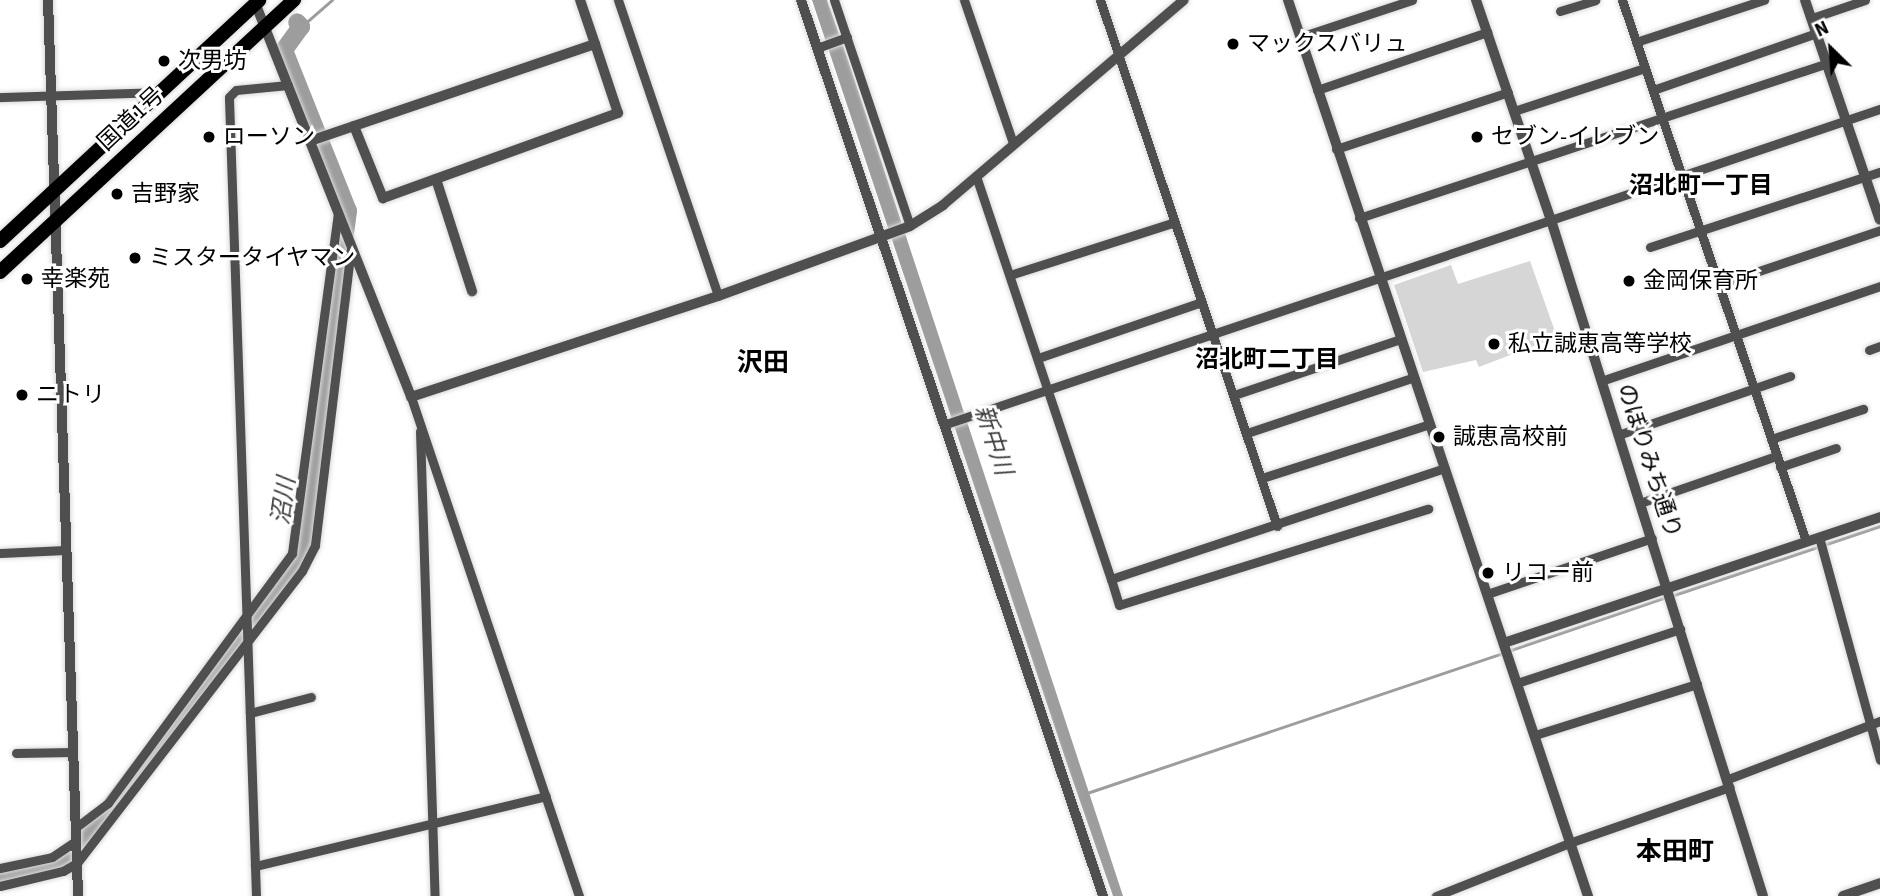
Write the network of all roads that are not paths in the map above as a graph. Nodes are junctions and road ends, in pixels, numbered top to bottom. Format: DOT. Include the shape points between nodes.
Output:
graph roads {
  1 [pos="48,0"];
  2 [pos="294,0"];
  3 [pos="580,0"];
  4 [pos="618,0"];
  5 [pos="801,0"];
  6 [pos="834,0"];
  7 [pos="965,0"];
  8 [pos="1100,0"];
  9 [pos="1184,0"];
  10 [pos="1288,0"];
  11 [pos="1412,0"];
  12 [pos="1476,0"];
  13 [pos="1595,0"];
  14 [pos="1622,0"];
  15 [pos="1764,0"];
  16 [pos="1805,0"];
  17 [pos="1865,0"];
  18 [pos="256,1"];
  19 [pos="1560,11"];
  20 [pos="1812,19"];
  21 [pos="265,26"];
  22 [pos="1487,32"];
  23 [pos="1816,33"];
  24 [pos="847,37"];
  25 [pos="1300,37"];
  26 [pos="1636,42"];
  27 [pos="595,44"];
  28 [pos="817,48"];
  29 [pos="1118,54"];
  30 [pos="1827,63"];
  31 [pos="1645,68"];
  32 [pos="288,85"];
  33 [pos="1317,90"];
  34 [pos="1653,90"];
  35 [pos="158,92"];
  36 [pos="1507,92"];
  37 [pos="0,97"];
  38 [pos="52,97"];
  39 [pos="1880,109"];
  40 [pos="1514,111"];
  41 [pos="1662,118"];
  42 [pos="1846,120"];
  43 [pos="354,126"];
  44 [pos="310,141"];
  45 [pos="1013,143"];
  46 [pos="1336,149"];
  47 [pos="1531,163"];
  48 [pos="1880,172"];
  49 [pos="976,176"];
  50 [pos="1681,176"];
  51 [pos="1865,177"];
  52 [pos="436,179"];
  53 [pos="52,192"];
  54 [pos="340,215"];
  55 [pos="1359,218"];
  56 [pos="1551,219"];
  57 [pos="1880,220"];
  58 [pos="53,222"];
  59 [pos="1175,222"];
  60 [pos="907,227"];
  61 [pos="1700,230"];
  62 [pos="1880,230"];
  63 [pos="880,238"];
  64 [pos="0,241"];
  65 [pos="350,243"];
  66 [pos="1650,247"];
  67 [pos="0,272"];
  68 [pos="1010,275"];
  69 [pos="1379,278"];
  70 [pos="1720,285"];
  71 [pos="1880,286"];
  72 [pos="472,291"];
  73 [pos="719,296"];
  74 [pos="1202,302"];
  75 [pos="1212,333"];
  76 [pos="1737,334"];
  77 [pos="1400,339"];
  78 [pos="1880,346"];
  79 [pos="1868,350"];
  80 [pos="1038,358"];
  81 [pos="1790,376"];
  82 [pos="1414,377"];
  83 [pos="1601,381"];
  84 [pos="1755,389"];
  85 [pos="1049,390"];
  86 [pos="1234,395"];
  87 [pos="411,397"];
  88 [pos="1863,409"];
  89 [pos="419,419"];
  90 [pos="946,424"];
  91 [pos="1430,424"];
  92 [pos="1247,433"];
  93 [pos="1618,435"];
  94 [pos="1771,439"];
  95 [pos="1836,449"];
  96 [pos="1776,456"];
  97 [pos="1780,467"];
  98 [pos="1444,468"];
  99 [pos="1262,478"];
  100 [pos="1640,503"];
  101 [pos="1428,509"];
  102 [pos="1880,517"];
  103 [pos="1277,526"];
  104 [pos="1819,537"];
  105 [pos="1652,538"];
  106 [pos="1805,541"];
  107 [pos="66,550"];
  108 [pos="0,553"];
  109 [pos="1111,579"];
  110 [pos="1487,594"];
  111 [pos="1669,594"];
  112 [pos="247,616"];
  113 [pos="1680,629"];
  114 [pos="1504,643"];
  115 [pos="248,645"];
  116 [pos="1517,682"];
  117 [pos="1698,684"];
  118 [pos="311,697"];
  119 [pos="250,713"];
  120 [pos="1880,720"];
  121 [pos="1870,724"];
  122 [pos="1535,735"];
  123 [pos="73,752"];
  124 [pos="16,753"];
  125 [pos="1880,760"];
  126 [pos="1729,783"];
  127 [pos="545,796"];
  128 [pos="433,824"];
  129 [pos="75,828"];
  130 [pos="76,841"];
  131 [pos="1569,843"];
  132 [pos="76,863"];
  133 [pos="255,866"];
  134 [pos="0,868"];
  135 [pos="1880,883"];
  136 [pos="0,886"];
  137 [pos="78,896"];
  138 [pos="256,896"];
  139 [pos="435,896"];
  140 [pos="579,896"];
  141 [pos="1103,896"];
  142 [pos="1436,896"];
  143 [pos="1588,896"];
  144 [pos="1763,896"];
  145 [pos="1843,896"];
  1 -- 38 [label="street"];
  2 -- 21 [label="highway, 国道1号"];
  3 -- 27 [label="street"];
  4 -- 73 [label="street"];
  5 -- 28 [label="street"];
  6 -- 24 [label="street"];
  7 -- 45 [label="street"];
  8 -- 29 [label="street"];
  9 -- 29 [label="street"];
  10 -- 25 [label="street"];
  11 -- 25 [label="street"];
  12 -- 22 [label="street, のぼりみち通り"];
  13 -- 19 [label="street"];
  14 -- 26 [label="street"];
  15 -- 26 [label="street"];
  16 -- 20 [label="street"];
  17 -- 20 [label="street"];
  18 -- 21 [label="street"];
  18 -- 35 [label="highway, 国道1号"];
  20 -- 23 [label="street"];
  21 -- 32 [label="street"];
  21 -- 58 [label="highway, 国道1号"];
  22 -- 33 [label="street"];
  22 -- 36 [label="street, のぼりみち通り"];
  23 -- 30 [label="street"];
  23 -- 34 [label="street"];
  24 -- 28 [label="street"];
  24 -- 60 [label="street"];
  25 -- 33 [label="street"];
  26 -- 31 [label="street"];
  27 -- 43 [label="street"];
  27 -- 52 [label="street" via="618,113"];
  28 -- 63 [label="street"];
  29 -- 45 [label="street"];
  29 -- 59 [label="street"];
  30 -- 41 [label="street"];
  30 -- 42 [label="street"];
  31 -- 34 [label="street"];
  31 -- 40 [label="street"];
  32 -- 44 [label="street"];
  32 -- 112 [label="street" via="236,90 229,97"];
  33 -- 46 [label="street"];
  34 -- 41 [label="street"];
  35 -- 38 [label="street"];
  35 -- 53 [label="highway, 国道1号"];
  36 -- 40 [label="street, のぼりみち通り"];
  36 -- 46 [label="street"];
  37 -- 38 [label="street"];
  38 -- 53 [label="street"];
  39 -- 42 [label="street"];
  40 -- 47 [label="street, のぼりみち通り"];
  41 -- 47 [label="street"];
  41 -- 50 [label="street"];
  42 -- 50 [label="street"];
  42 -- 51 [label="street"];
  43 -- 44 [label="street"];
  43 -- 52 [label="street" via="383,198"];
  44 -- 54 [label="street"];
  45 -- 49 [label="street"];
  46 -- 55 [label="street"];
  47 -- 55 [label="street"];
  47 -- 56 [label="street, のぼりみち通り"];
  48 -- 51 [label="street"];
  49 -- 60 [label="street"];
  49 -- 68 [label="street"];
  50 -- 56 [label="street"];
  50 -- 61 [label="street"];
  51 -- 57 [label="street"];
  51 -- 61 [label="street"];
  52 -- 72 [label="street"];
  53 -- 58 [label="street"];
  53 -- 64 [label="highway, 国道1号"];
  54 -- 65 [label="street"];
  54 -- 112 [label="street" via="296,542"];
  55 -- 69 [label="street"];
  56 -- 69 [label="street"];
  56 -- 83 [label="street, のぼりみち通り"];
  58 -- 67 [label="highway, 国道1号"];
  58 -- 107 [label="street"];
  59 -- 68 [label="street"];
  59 -- 74 [label="street"];
  60 -- 63 [label="street"];
  61 -- 66 [label="street"];
  61 -- 70 [label="street"];
  62 -- 70 [label="street"];
  63 -- 73 [label="street"];
  63 -- 90 [label="street"];
  65 -- 87 [label="street"];
  65 -- 115 [label="street" via="314,545 302,571"];
  68 -- 80 [label="street"];
  69 -- 75 [label="street"];
  69 -- 77 [label="street"];
  70 -- 76 [label="street"];
  71 -- 76 [label="street"];
  73 -- 87 [label="street"];
  74 -- 75 [label="street"];
  74 -- 80 [label="street"];
  75 -- 85 [label="street"];
  75 -- 86 [label="street"];
  76 -- 83 [label="street"];
  76 -- 84 [label="street"];
  77 -- 82 [label="street"];
  77 -- 86 [label="street"];
  78 -- 79 [label="street"];
  80 -- 85 [label="street"];
  81 -- 84 [label="street"];
  82 -- 91 [label="street"];
  82 -- 92 [label="street"];
  83 -- 93 [label="street, のぼりみち通り"];
  84 -- 93 [label="street"];
  84 -- 94 [label="street"];
  85 -- 90 [label="street"];
  85 -- 109 [label="street"];
  86 -- 92 [label="street"];
  87 -- 89 [label="street"];
  88 -- 94 [label="street"];
  89 -- 127 [label="street"];
  89 -- 128 [label="street"];
  90 -- 141 [label="street"];
  91 -- 98 [label="street"];
  91 -- 99 [label="street"];
  92 -- 99 [label="street"];
  93 -- 100 [label="street, のぼりみち通り"];
  94 -- 96 [label="street"];
  95 -- 97 [label="street"];
  96 -- 97 [label="street"];
  96 -- 100 [label="street"];
  97 -- 106 [label="street"];
  98 -- 103 [label="street"];
  98 -- 110 [label="street"];
  99 -- 103 [label="street"];
  100 -- 105 [label="street, のぼりみち通り"];
  101 -- 109 [label="street" via="1119,605"];
  102 -- 104 [label="street"];
  103 -- 109 [label="street"];
  104 -- 106 [label="street"];
  104 -- 121 [label="street"];
  105 -- 110 [label="street"];
  105 -- 111 [label="street, のぼりみち通り"];
  106 -- 111 [label="street"];
  107 -- 108 [label="street"];
  107 -- 123 [label="street"];
  110 -- 114 [label="street"];
  111 -- 113 [label="street, のぼりみち通り"];
  111 -- 114 [label="street"];
  112 -- 115 [label="street"];
  112 -- 129 [label="street" via="108,803"];
  113 -- 116 [label="street"];
  113 -- 117 [label="street, のぼりみち通り"];
  114 -- 116 [label="street"];
  115 -- 119 [label="street"];
  115 -- 132 [label="street"];
  116 -- 122 [label="street"];
  117 -- 122 [label="street"];
  117 -- 126 [label="street, のぼりみち通り"];
  118 -- 119 [label="street"];
  119 -- 133 [label="street"];
  120 -- 121 [label="street"];
  121 -- 125 [label="street"];
  121 -- 126 [label="street"];
  122 -- 131 [label="street"];
  123 -- 124 [label="street"];
  123 -- 129 [label="street"];
  126 -- 131 [label="street"];
  126 -- 144 [label="street, のぼりみち通り"];
  127 -- 128 [label="street"];
  127 -- 140 [label="street"];
  128 -- 133 [label="street"];
  128 -- 139 [label="street"];
  129 -- 130 [label="street"];
  130 -- 132 [label="street"];
  130 -- 134 [label="street" via="52,857"];
  131 -- 142 [label="street"];
  131 -- 143 [label="street"];
  132 -- 136 [label="street" via="52,874"];
  132 -- 137 [label="street"];
  133 -- 138 [label="street"];
  135 -- 145 [label="street"];
}
